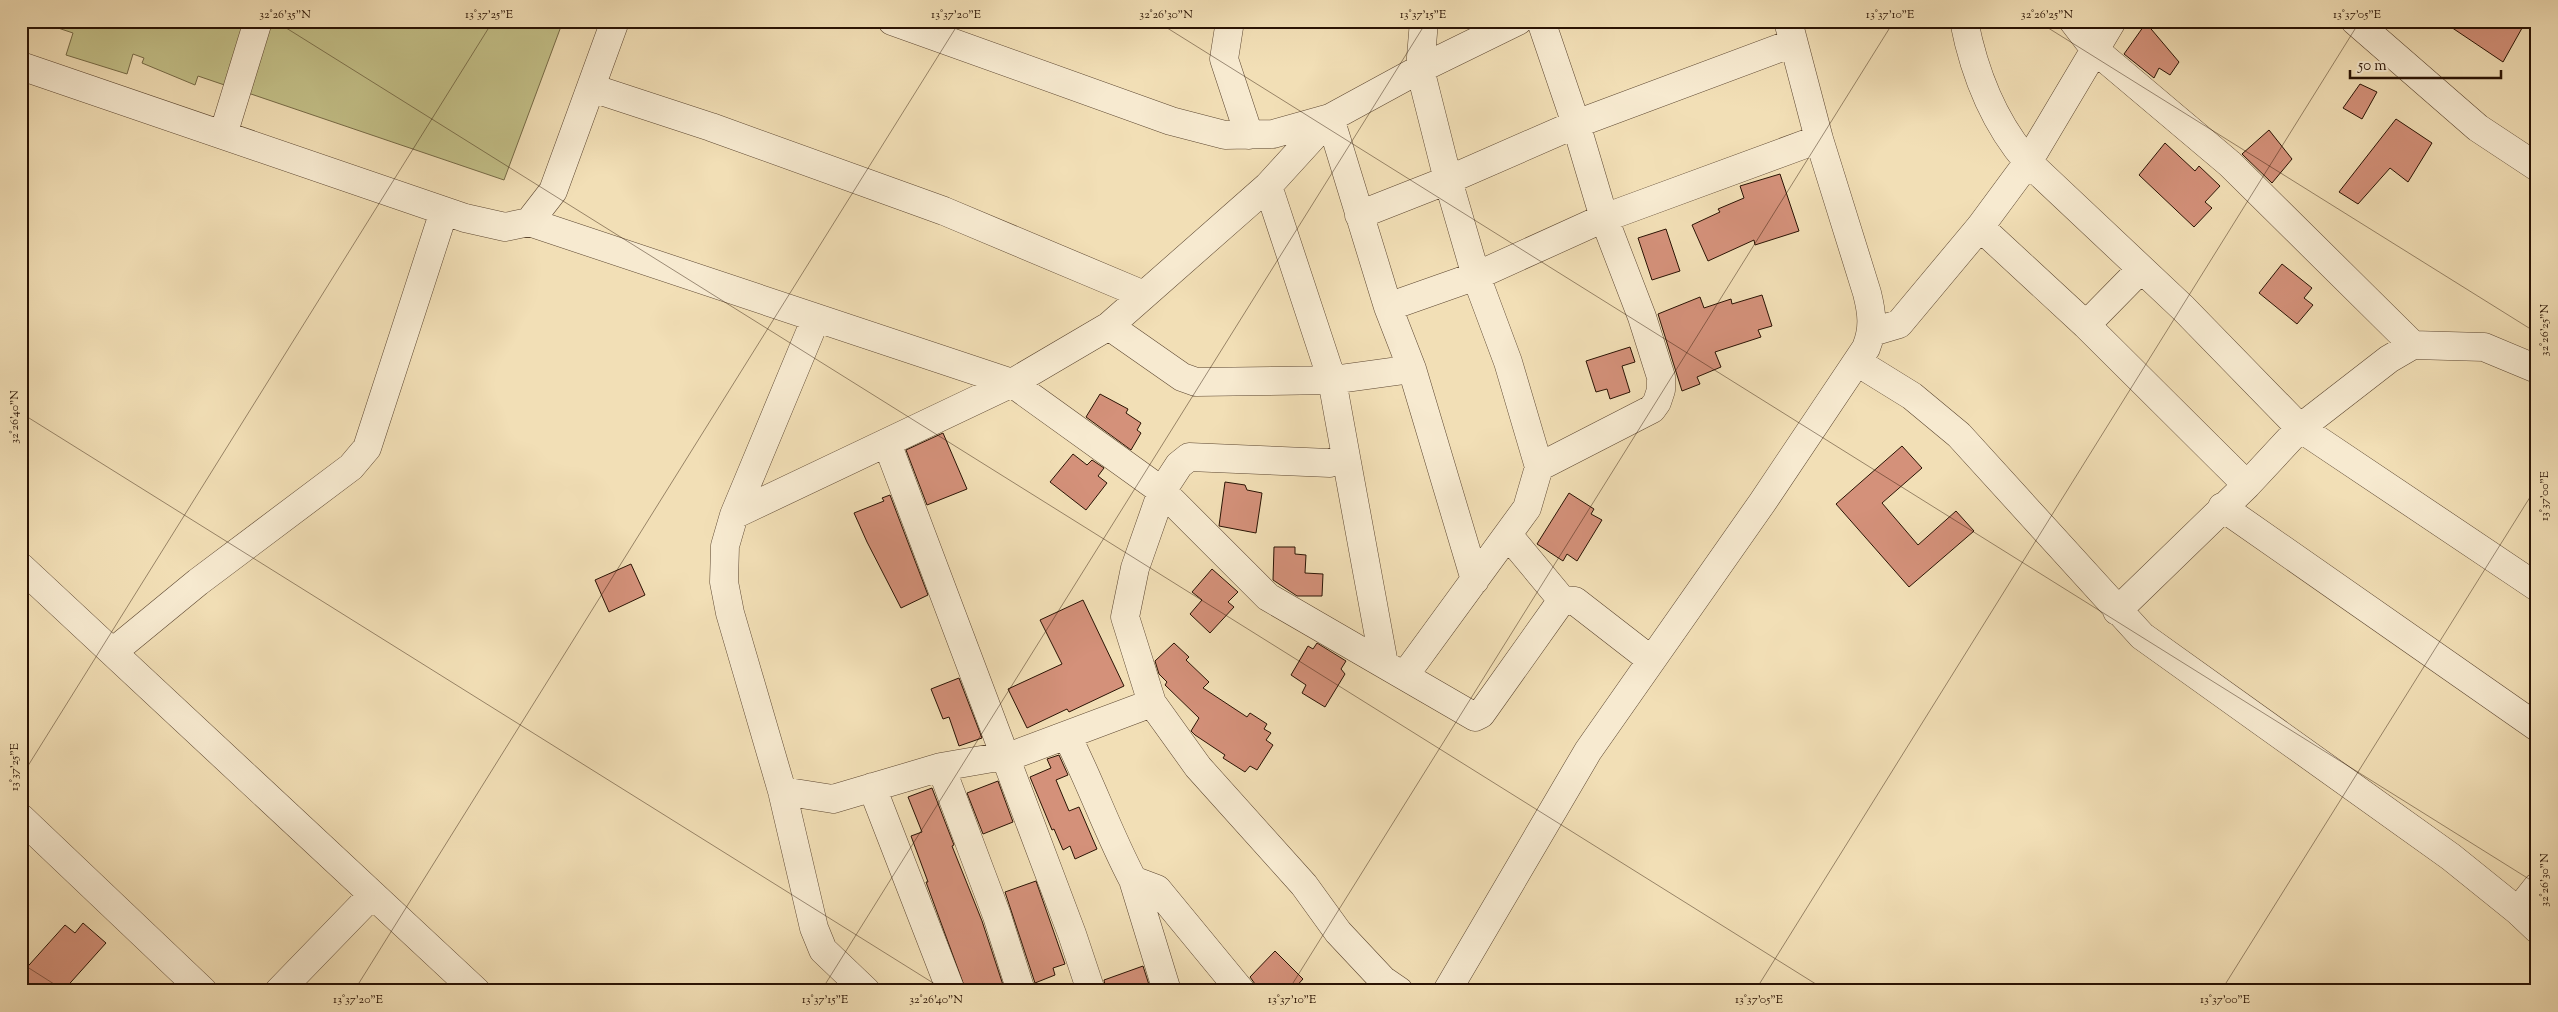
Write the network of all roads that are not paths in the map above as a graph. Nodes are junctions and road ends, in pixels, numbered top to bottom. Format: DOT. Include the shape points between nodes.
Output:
graph roads {
  1 [pos="258,21"];
  2 [pos="615,21"];
  3 [pos="892,21"];
  4 [pos="1230,21"];
  5 [pos="1424,21"];
  6 [pos="1518,21"];
  7 [pos="1541,21"];
  8 [pos="1964,21"];
  9 [pos="2073,21"];
  10 [pos="2112,21"];
  11 [pos="2355,21"];
  12 [pos="1791,32"];
  13 [pos="2096,50"];
  14 [pos="21,66"];
  15 [pos="1420,69"];
  16 [pos="592,88"];
  17 [pos="1330,118"];
  18 [pos="1576,124"];
  19 [pos="223,135"];
  20 [pos="1249,135"];
  21 [pos="1819,139"];
  22 [pos="2028,162"];
  23 [pos="2537,167"];
  24 [pos="1448,180"];
  25 [pos="1268,186"];
  26 [pos="444,211"];
  27 [pos="1359,215"];
  28 [pos="1604,218"];
  29 [pos="529,222"];
  30 [pos="1980,227"];
  31 [pos="2141,269"];
  32 [pos="1476,276"];
  33 [pos="1144,295"];
  34 [pos="1388,307"];
  35 [pos="816,318"];
  36 [pos="2086,325"];
  37 [pos="1109,326"];
  38 [pos="1872,332"];
  39 [pos="2413,345"];
  40 [pos="1857,362"];
  41 [pos="1412,369"];
  42 [pos="2537,369"];
  43 [pos="1332,380"];
  44 [pos="1012,383"];
  45 [pos="2300,428"];
  46 [pos="887,443"];
  47 [pos="1346,457"];
  48 [pos="1539,467"];
  49 [pos="2247,485"];
  50 [pos="1162,491"];
  51 [pos="2222,507"];
  52 [pos="734,515"];
  53 [pos="1508,535"];
  54 [pos="21,566"];
  55 [pos="1475,580"];
  56 [pos="2537,587"];
  57 [pos="1562,600"];
  58 [pos="2117,611"];
  59 [pos="114,651"];
  60 [pos="1651,660"];
  61 [pos="1395,669"];
  62 [pos="1152,703"];
  63 [pos="2537,727"];
  64 [pos="1067,736"];
  65 [pos="1006,756"];
  66 [pos="942,767"];
  67 [pos="872,787"];
  68 [pos="782,791"];
  69 [pos="21,818"];
  70 [pos="1133,880"];
  71 [pos="2537,886"];
  72 [pos="372,896"];
  73 [pos="2528,920"];
  74 [pos="203,991"];
  75 [pos="279,991"];
  76 [pos="476,991"];
  77 [pos="866,991"];
  78 [pos="951,991"];
  79 [pos="1021,991"];
  80 [pos="1091,991"];
  81 [pos="1167,991"];
  82 [pos="1241,991"];
  83 [pos="1399,991"];
  84 [pos="1447,991"];
  1 -- 19 [label="street"];
  2 -- 16 [label="street"];
  3 -- 20 [label="street" via="1170,122 1225,135"];
  4 -- 20 [label="street" via="1224,59"];
  5 -- 15 [label="street"];
  6 -- 15 [label="street"];
  7 -- 18 [label="street"];
  8 -- 22 [label="street" via="1968,45 1998,123"];
  9 -- 13 [label="street"];
  10 -- 13 [label="street"];
  11 -- 23 [label="street" via="2478,128"];
  12 -- 18 [label="street"];
  12 -- 21 [label="street"];
  13 -- 22 [label="street"];
  13 -- 39 [label="street" via="2230,164"];
  14 -- 19 [label="street"];
  15 -- 17 [label="street"];
  15 -- 24 [label="street"];
  16 -- 29 [label="street" via="553,191"];
  16 -- 33 [label="street" via="944,211"];
  17 -- 20 [label="street" via="1273,134"];
  17 -- 25 [label="street"];
  17 -- 27 [label="street"];
  18 -- 24 [label="street"];
  18 -- 28 [label="street"];
  19 -- 26 [label="street"];
  21 -- 28 [label="street"];
  21 -- 38 [label="street" via="1868,293"];
  22 -- 30 [label="street"];
  22 -- 31 [label="street"];
  24 -- 27 [label="street"];
  24 -- 32 [label="street"];
  25 -- 33 [label="street"];
  25 -- 43 [label="street"];
  26 -- 29 [label="street" via="505,226"];
  26 -- 59 [label="street" via="367,448 351,467 198,582"];
  27 -- 34 [label="street"];
  28 -- 32 [label="street"];
  28 -- 48 [label="street" via="1642,317 1661,377 1661,390 1652,408"];
  29 -- 35 [label="street"];
  30 -- 36 [label="street"];
  30 -- 38 [label="street" via="1900,324"];
  31 -- 36 [label="street"];
  31 -- 45 [label="street"];
  32 -- 34 [label="street"];
  32 -- 48 [label="street" via="1508,362"];
  33 -- 37 [label="street"];
  34 -- 41 [label="street"];
  35 -- 44 [label="street"];
  35 -- 52 [label="street"];
  36 -- 49 [label="street"];
  37 -- 43 [label="street" via="1182,377 1196,382"];
  37 -- 44 [label="street"];
  38 -- 40 [label="street"];
  39 -- 42 [label="street" via="2484,347"];
  39 -- 45 [label="street" via="2389,359"];
  40 -- 58 [label="street" via="1912,396 1959,435"];
  40 -- 60 [label="street"];
  41 -- 43 [label="street"];
  41 -- 55 [label="street"];
  43 -- 47 [label="street"];
  44 -- 46 [label="street"];
  44 -- 50 [label="street"];
  45 -- 49 [label="street"];
  45 -- 56 [label="street"];
  46 -- 52 [label="street"];
  46 -- 65 [label="street"];
  47 -- 50 [label="street" via="1330,463 1189,457 1179,465"];
  47 -- 61 [label="street"];
  48 -- 53 [label="street" via="1527,508"];
  49 -- 51 [label="street"];
  50 -- 61 [label="street" via="1268,597"];
  50 -- 62 [label="street" via="1135,568 1125,617"];
  51 -- 58 [label="street"];
  51 -- 63 [label="street"];
  52 -- 68 [label="street" via="725,546 724,582 730,613"];
  53 -- 55 [label="street"];
  53 -- 57 [label="street"];
  54 -- 59 [label="street"];
  55 -- 61 [label="street"];
  57 -- 60 [label="street" via="1575,601"];
  57 -- 61 [label="street" via="1479,717"];
  58 -- 73 [label="street" via="2169,657 2451,857"];
  59 -- 72 [label="street"];
  60 -- 84 [label="street" via="1588,751"];
  62 -- 64 [label="street"];
  62 -- 83 [label="street" via="1198,767 1304,885 1338,932 1383,980"];
  64 -- 65 [label="street"];
  64 -- 70 [label="street"];
  65 -- 66 [label="street"];
  65 -- 80 [label="street"];
  66 -- 67 [label="street"];
  66 -- 79 [label="street"];
  67 -- 68 [label="street" via="834,799"];
  67 -- 78 [label="street"];
  68 -- 77 [label="street" via="814,928 823,950"];
  69 -- 74 [label="street"];
  70 -- 81 [label="street"];
  70 -- 82 [label="street" via="1157,889"];
  71 -- 73 [label="street"];
  72 -- 75 [label="street"];
  72 -- 76 [label="street"];
}
